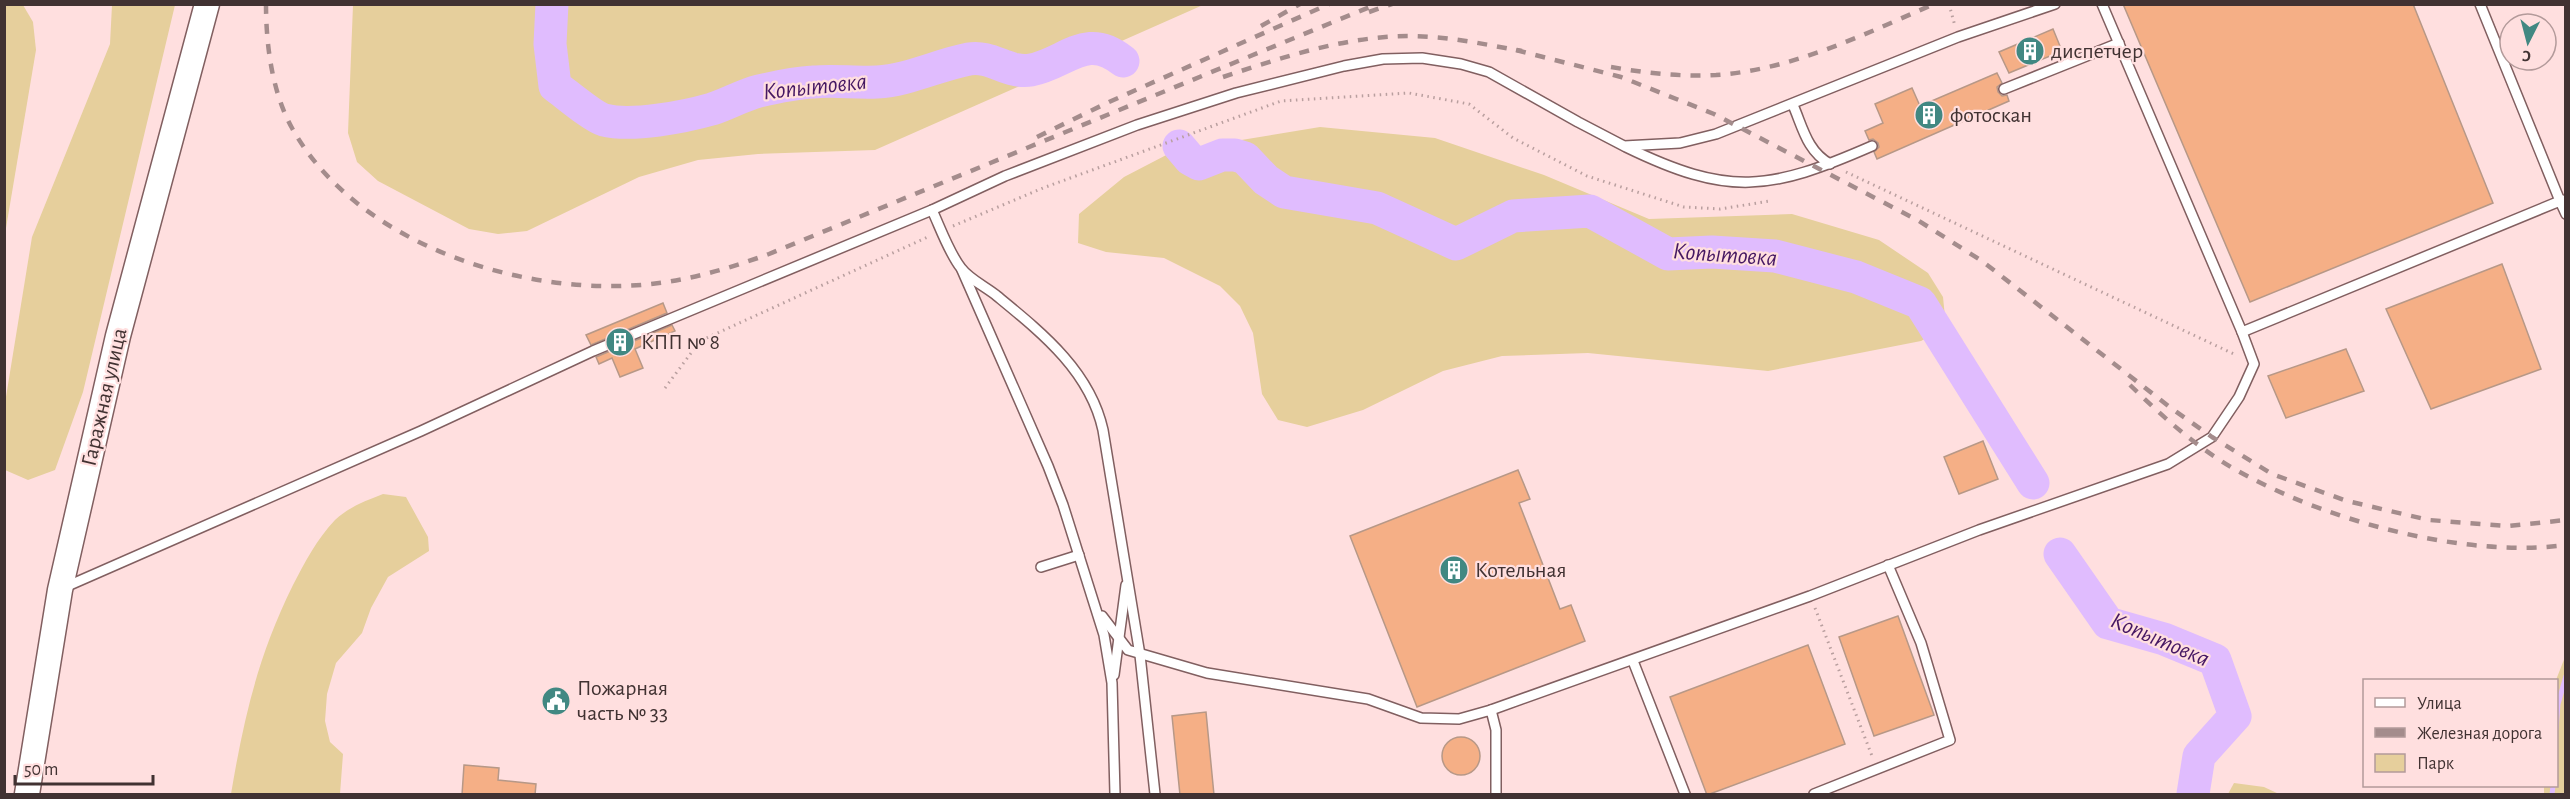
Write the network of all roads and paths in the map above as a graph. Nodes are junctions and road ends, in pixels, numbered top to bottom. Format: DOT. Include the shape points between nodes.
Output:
graph roads {
  1 [pos="207,4"];
  2 [pos="1949,4"];
  3 [pos="2055,4"];
  4 [pos="2102,4"];
  5 [pos="2480,4"];
  6 [pos="1958,37"];
  7 [pos="2119,43"];
  8 [pos="2004,89"];
  9 [pos="1793,105"];
  10 [pos="1624,146"];
  11 [pos="1872,146"];
  12 [pos="1830,164"];
  13 [pos="2563,200"];
  14 [pos="1770,201"];
  15 [pos="932,210"];
  16 [pos="2565,214"];
  17 [pos="941,230"];
  18 [pos="961,268"];
  19 [pos="2242,332"];
  20 [pos="2254,364"];
  21 [pos="665,387"];
  22 [pos="1079,555"];
  23 [pos="1888,565"];
  24 [pos="1041,567"];
  25 [pos="1127,576"];
  26 [pos="60,590"];
  27 [pos="1810,596"];
  28 [pos="1096,607"];
  29 [pos="1118,640"];
  30 [pos="1140,655"];
  31 [pos="1633,661"];
  32 [pos="1113,683"];
  33 [pos="1491,710"];
  34 [pos="1877,769"];
  35 [pos="27,795"];
  36 [pos="1115,795"];
  37 [pos="1155,795"];
  38 [pos="1496,795"];
  39 [pos="1685,795"];
  40 [pos="1814,795"];
  1 -- 26 [label="street, Гаражная улица" via="118,336"];
  2 -- 6 [label="path"];
  3 -- 6 [label="lane"];
  4 -- 7 [label="lane"];
  5 -- 13 [label="lane"];
  6 -- 9 [label="lane"];
  7 -- 8 [label="lane"];
  7 -- 19 [label="lane"];
  9 -- 10 [label="lane" via="1698,140"];
  9 -- 12 [label="lane" via="1811,148"];
  10 -- 12 [label="lane" via="1690,174 1727,182 1767,182"];
  10 -- 15 [label="lane" via="1489,72 1422,58 1383,59 1189,106 1074,148"];
  11 -- 12 [label="lane"];
  12 -- 20 [label="path"];
  13 -- 16 [label="lane"];
  13 -- 19 [label="lane"];
  14 -- 17 [label="path" via="1720,209 1684,207 1587,176 1513,138 1469,104 1409,93 1281,101 1043,188"];
  15 -- 17 [label="lane"];
  15 -- 26 [label="lane" via="593,351"];
  17 -- 18 [label="lane"];
  17 -- 21 [label="path" via="700,341"];
  18 -- 22 [label="lane" via="1048,466"];
  18 -- 25 [label="lane" via="1025,319 1076,370 1094,399"];
  19 -- 20 [label="lane"];
  20 -- 23 [label="lane" via="2239,397 2212,437 2168,464"];
  22 -- 24 [label="lane"];
  22 -- 28 [label="lane"];
  23 -- 27 [label="lane"];
  23 -- 34 [label="lane" via="1921,643 1950,740"];
  25 -- 29 [label="lane"];
  25 -- 30 [label="lane"];
  26 -- 35 [label="street, Гаражная улица"];
  27 -- 31 [label="lane"];
  27 -- 34 [label="path"];
  28 -- 29 [label="lane"];
  28 -- 32 [label="lane"];
  29 -- 30 [label="lane"];
  29 -- 32 [label="lane"];
  30 -- 33 [label="lane" via="1207,673 1368,699 1421,718 1459,719"];
  30 -- 37 [label="lane"];
  31 -- 33 [label="lane"];
  31 -- 39 [label="lane"];
  32 -- 36 [label="lane"];
  33 -- 38 [label="lane" via="1496,730"];
  34 -- 40 [label="lane"];
}
